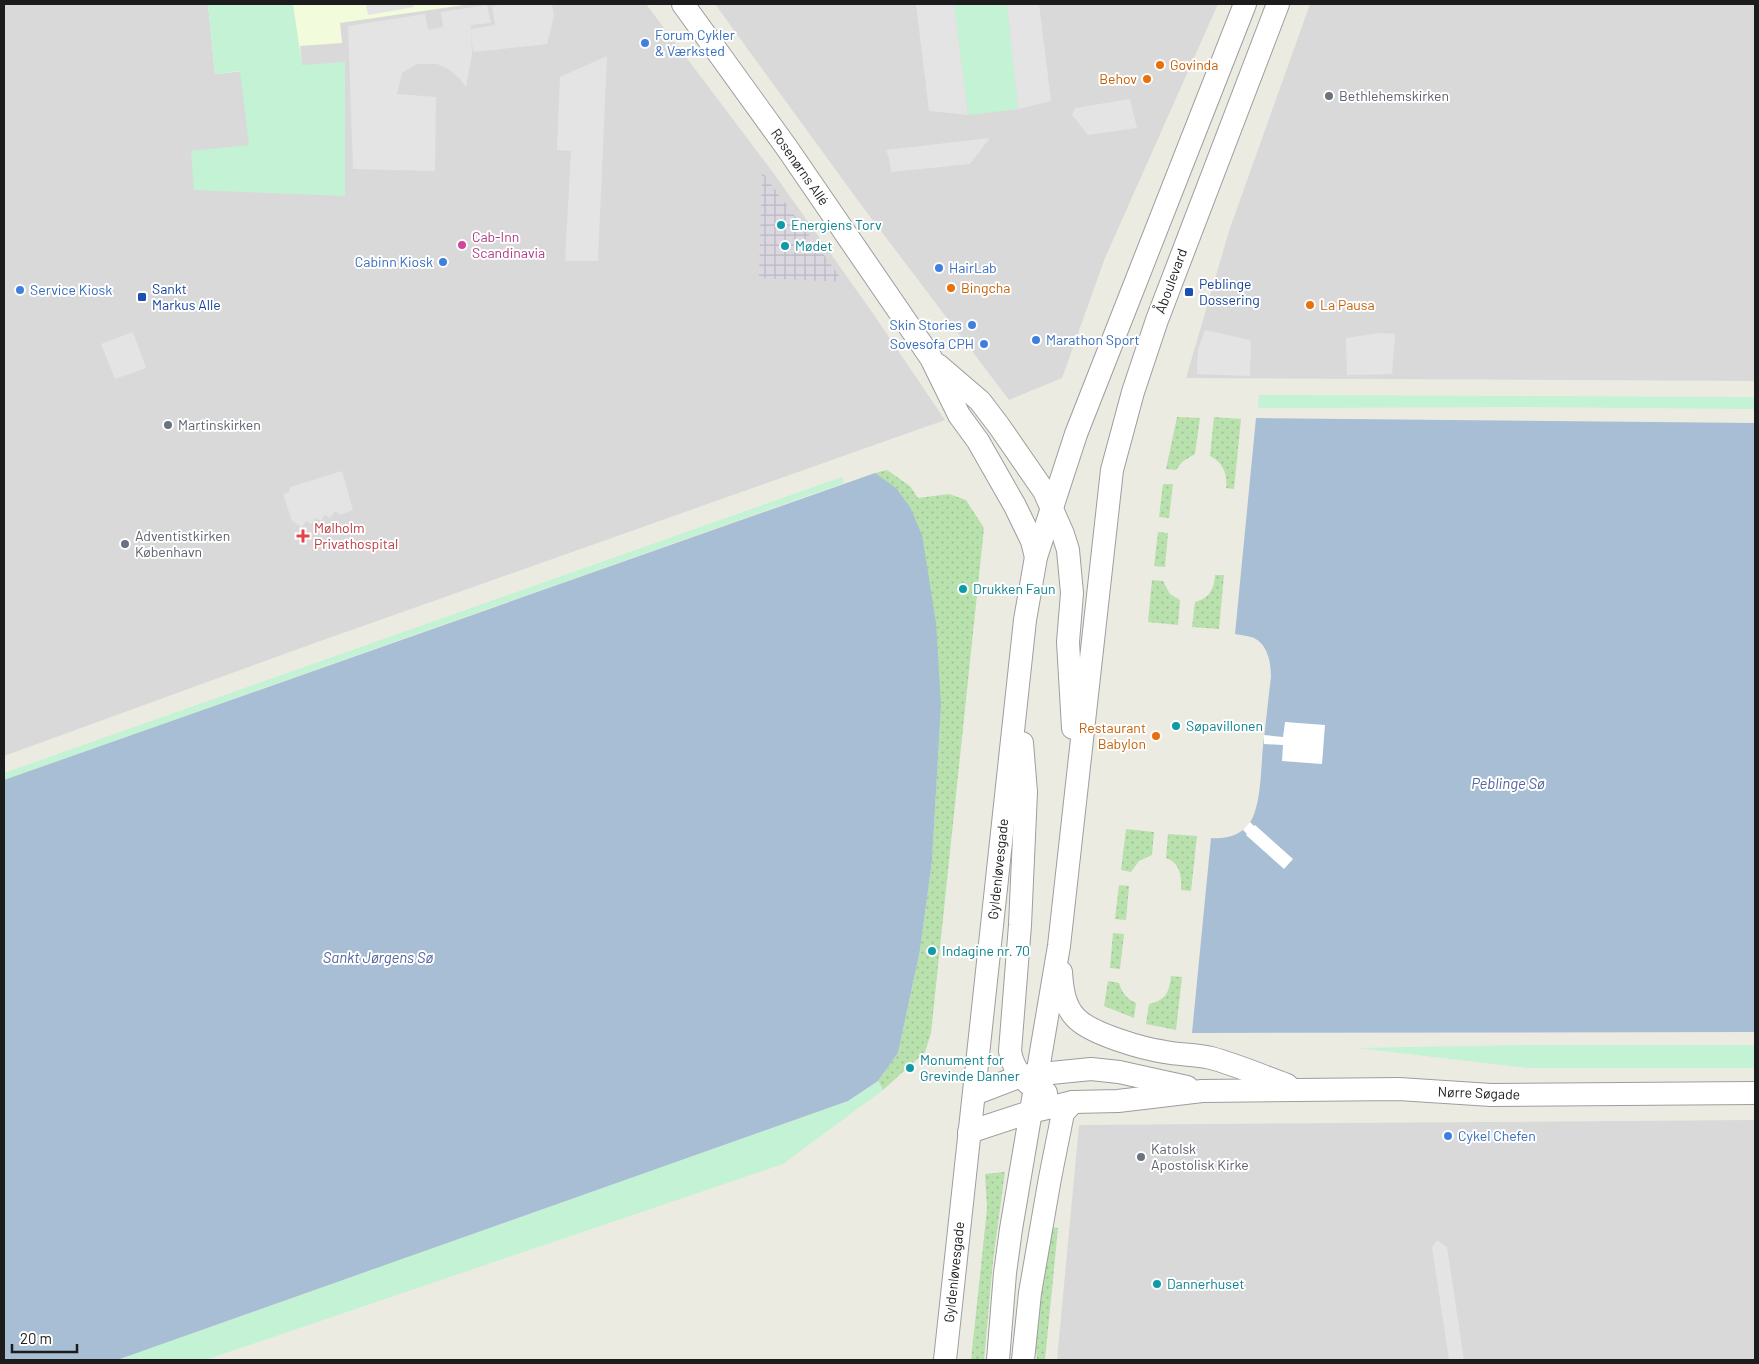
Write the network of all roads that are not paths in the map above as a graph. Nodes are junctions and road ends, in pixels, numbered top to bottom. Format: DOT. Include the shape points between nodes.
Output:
graph roads {
  1 [pos="683,4"];
  2 [pos="1246,4"];
  3 [pos="1278,4"];
  4 [pos="931,358"];
  5 [pos="1052,506"];
  6 [pos="1036,557"];
  7 [pos="1018,684"];
  8 [pos="1076,799"];
  9 [pos="1059,946"];
  10 [pos="1031,1080"];
  11 [pos="1301,1089"];
  12 [pos="1202,1091"];
  13 [pos="974,1094"];
  14 [pos="1755,1094"];
  15 [pos="1073,1102"];
  16 [pos="1030,1112"];
  17 [pos="970,1132"];
  18 [pos="944,1360"];
  19 [pos="998,1360"];
  20 [pos="1023,1360"];
  1 -- 4 [label="street, Rosenørns Allé" via="787,148"];
  2 -- 5 [label="street" via="1076,434"];
  3 -- 8 [label="street, Åboulevard" via="1180,256 1133,392 1112,470"];
  4 -- 5 [label="street, Rosenørns Allé" via="980,401"];
  4 -- 6 [label="street, Rosenørns Allé" via="959,415 978,441 1015,506"];
  5 -- 6 [label="street, Gyldenløvesgade"];
  5 -- 8 [label="street, Rosenørns Allé" via="1068,550 1071,571 1068,642"];
  6 -- 7 [label="street, Gyldenløvesgade"];
  7 -- 10 [label="street" via="1026,792 1010,1051 1012,1060"];
  7 -- 13 [label="street, Gyldenløvesgade"];
  8 -- 9 [label="street"];
  9 -- 10 [label="street"];
  9 -- 11 [label="street" via="1063,994 1076,1018 1090,1028 1164,1052 1210,1057"];
  10 -- 12 [label="street, Nørre Søgade" via="1091,1069 1119,1072"];
  10 -- 13 [label="street, Nørre Søgade"];
  10 -- 15 [label="street"];
  10 -- 16 [label="street"];
  11 -- 12 [label="street, Nørre Søgade"];
  11 -- 14 [label="street, Nørre Søgade" via="1399,1089 1491,1095"];
  12 -- 15 [label="street, Nørre Søgade" via="1118,1101"];
  13 -- 17 [label="street, Gyldenløvesgade"];
  15 -- 16 [label="street, Nørre Søgade"];
  15 -- 20 [label="street" via="1063,1113 1050,1178 1030,1293"];
  16 -- 17 [label="street, Nørre Søgade"];
  16 -- 19 [label="street" via="1008,1247"];
  17 -- 18 [label="street, Gyldenløvesgade"];
}
